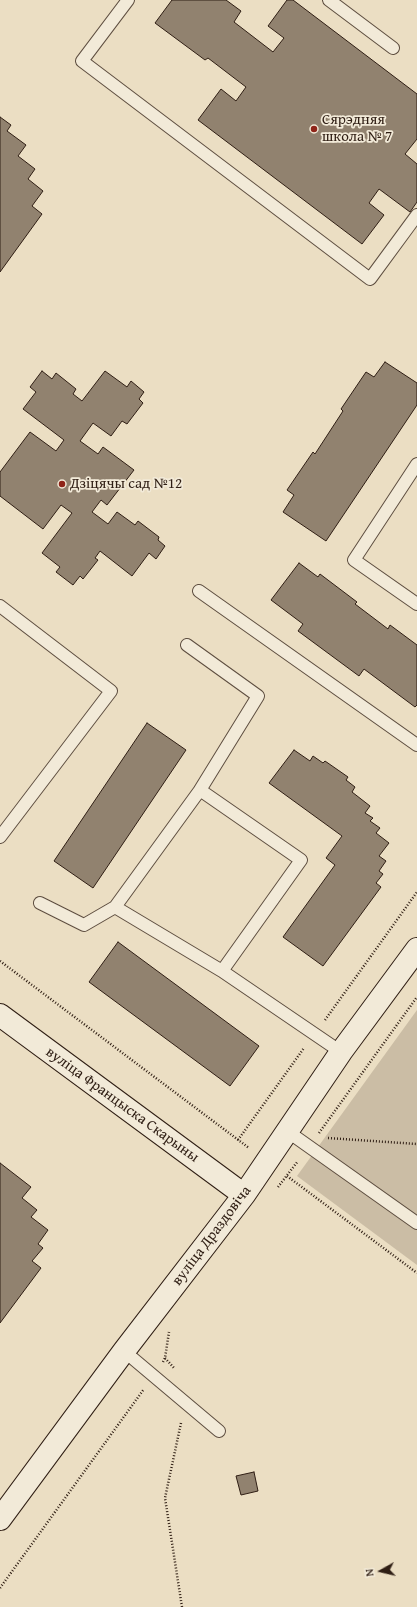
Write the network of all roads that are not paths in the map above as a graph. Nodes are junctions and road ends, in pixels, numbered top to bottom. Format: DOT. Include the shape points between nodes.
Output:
graph roads {
  1 [pos="128,0"];
  2 [pos="329,0"];
  3 [pos="393,48"];
  4 [pos="417,215"];
  5 [pos="417,464"];
  6 [pos="199,591"];
  7 [pos="417,604"];
  8 [pos="0,606"];
  9 [pos="187,645"];
  10 [pos="417,745"];
  11 [pos="200,790"];
  12 [pos="4,823"];
  13 [pos="0,837"];
  14 [pos="40,903"];
  15 [pos="115,907"];
  16 [pos="417,949"];
  17 [pos="222,971"];
  18 [pos="0,1015"];
  19 [pos="341,1052"];
  20 [pos="288,1131"];
  21 [pos="244,1195"];
  22 [pos="417,1223"];
  23 [pos="124,1351"];
  24 [pos="219,1430"];
  25 [pos="0,1519"];
  1 -- 4 [label="lane" via="82,61 370,279"];
  2 -- 3 [label="lane"];
  5 -- 7 [label="lane" via="354,560"];
  6 -- 10 [label="lane"];
  8 -- 12 [label="lane" via="111,691"];
  9 -- 11 [label="lane" via="258,696"];
  11 -- 15 [label="lane"];
  11 -- 17 [label="lane" via="302,860"];
  12 -- 13 [label="lane"];
  14 -- 15 [label="lane" via="84,925"];
  15 -- 17 [label="lane"];
  16 -- 19 [label="street, вуліца Драздовіча"];
  17 -- 19 [label="lane"];
  18 -- 21 [label="street, вуліца Францыска Скарыны"];
  19 -- 20 [label="street, вуліца Драздовіча"];
  20 -- 21 [label="street, вуліца Драздовіча"];
  20 -- 22 [label="lane" via="312,1142"];
  21 -- 23 [label="street, вуліца Драздовіча"];
  23 -- 24 [label="lane"];
  23 -- 25 [label="street, вуліца Драздовіча"];
}
